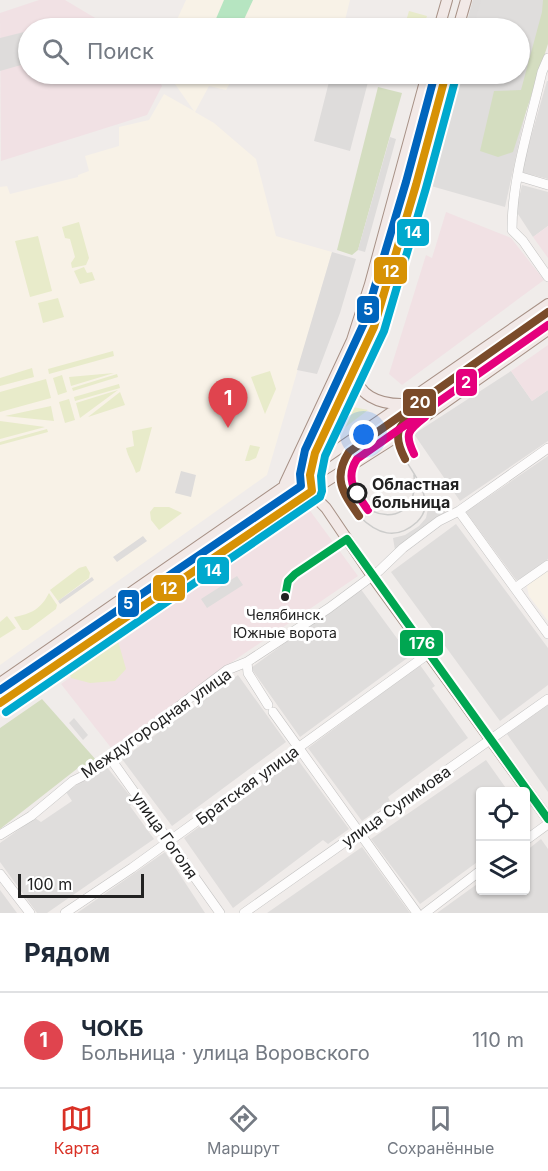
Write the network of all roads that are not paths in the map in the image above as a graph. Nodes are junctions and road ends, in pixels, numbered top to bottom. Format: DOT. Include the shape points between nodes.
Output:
graph roads {
  1 [pos="447,0"];
  2 [pos="466,0"];
  3 [pos="442,18"];
  4 [pos="461,18"];
  5 [pos="548,58"];
  6 [pos="545,74"];
  7 [pos="424,84"];
  8 [pos="444,84"];
  9 [pos="518,176"];
  10 [pos="548,185"];
  11 [pos="548,276"];
  12 [pos="548,304"];
  13 [pos="548,330"];
  14 [pos="358,365"];
  15 [pos="405,404"];
  16 [pos="548,448"];
  17 [pos="311,467"];
  18 [pos="281,487"];
  19 [pos="312,491"];
  20 [pos="459,511"];
  21 [pos="548,565"];
  22 [pos="372,576"];
  23 [pos="515,588"];
  24 [pos="548,633"];
  25 [pos="428,654"];
  26 [pos="248,662"];
  27 [pos="0,682"];
  28 [pos="548,699"];
  29 [pos="0,703"];
  30 [pos="491,739"];
  31 [pos="300,747"];
  32 [pos="110,758"];
  33 [pos="548,819"];
  34 [pos="548,824"];
  35 [pos="359,833"];
  36 [pos="0,835"];
  37 [pos="530,837"];
  38 [pos="170,840"];
  39 [pos="0,874"];
  40 [pos="476,874"];
  41 [pos="30,913"];
  42 [pos="64,913"];
  43 [pos="220,913"];
  44 [pos="244,913"];
  45 [pos="417,913"];
  46 [pos="425,913"];
  1 -- 3 [label="main road"];
  2 -- 4 [label="main road"];
  5 -- 6 [label="street"];
  6 -- 9 [label="street"];
  7 -- 18 [label="main road" via="352,340"];
  8 -- 14 [label="main road" via="374,327"];
  9 -- 10 [label="street"];
  9 -- 11 [label="street" via="512,230"];
  12 -- 15 [label="main road"];
  13 -- 19 [label="main road"];
  14 -- 15 [label="main road" via="357,378 366,394 388,405"];
  14 -- 17 [label="main road"];
  15 -- 17 [label="main road"];
  16 -- 20 [label="street, Междугородная улица"];
  17 -- 18 [label="main road"];
  17 -- 19 [label="main road"];
  18 -- 19 [label="main road" via="301,485"];
  18 -- 27 [label="main road"];
  19 -- 22 [label="main road"];
  19 -- 29 [label="main road"];
  20 -- 22 [label="street, Междугородная улица" via="412,541"];
  20 -- 23 [label="street"];
  21 -- 23 [label="street"];
  22 -- 25 [label="main road"];
  22 -- 26 [label="street, Междугородная улица"];
  23 -- 24 [label="street"];
  25 -- 30 [label="main road"];
  25 -- 31 [label="street, Братская улица"];
  26 -- 31 [label="street" via="248,673"];
  26 -- 32 [label="street, Междугородная улица" via="227,670"];
  28 -- 30 [label="street, улица Сулимова"];
  30 -- 33 [label="main road"];
  30 -- 35 [label="street, улица Сулимова"];
  31 -- 35 [label="street"];
  31 -- 38 [label="street, Братская улица"];
  32 -- 36 [label="street, Междугородная улица"];
  32 -- 38 [label="street, улица Гоголя"];
  34 -- 37 [label="street"];
  35 -- 44 [label="street, улица Сулимова"];
  35 -- 45 [label="street"];
  38 -- 42 [label="street, Братская улица"];
  38 -- 43 [label="street, улица Гоголя"];
  39 -- 41 [label="street"];
  40 -- 46 [label="street"];
}
